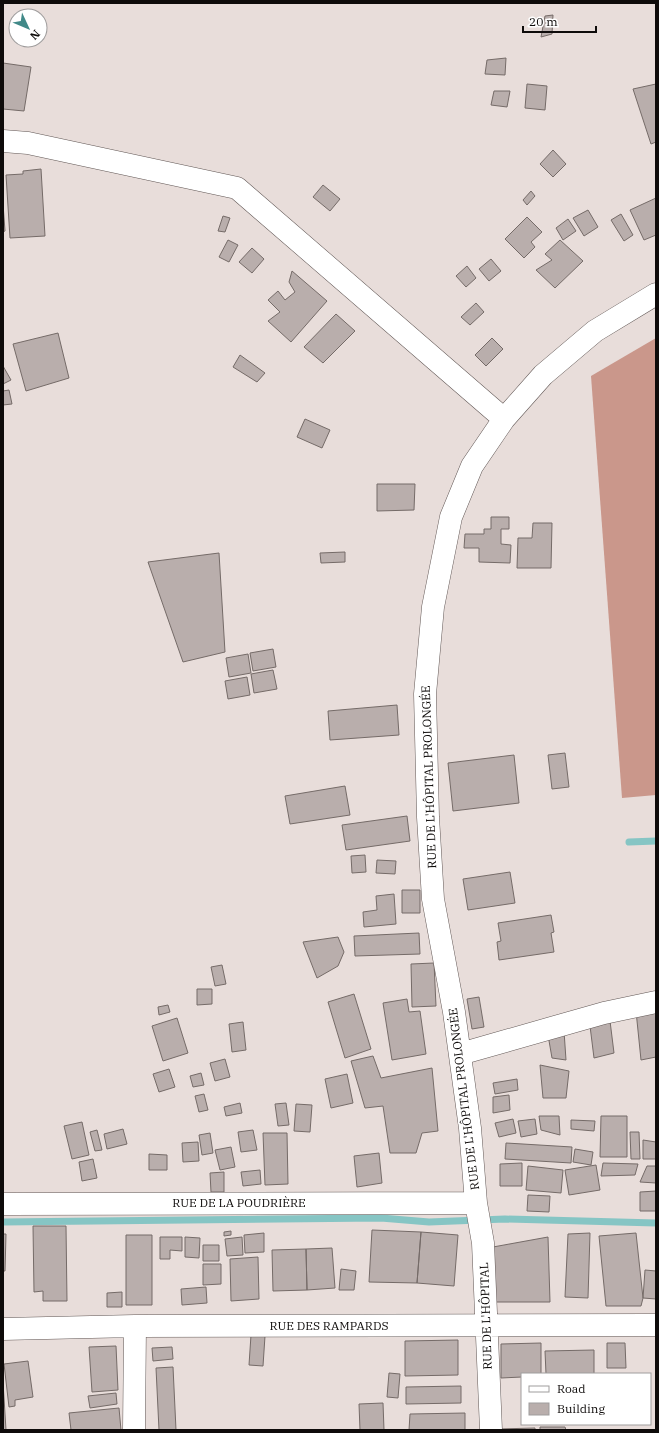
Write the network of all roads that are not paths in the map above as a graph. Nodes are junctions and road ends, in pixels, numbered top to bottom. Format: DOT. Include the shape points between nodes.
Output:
graph roads {
  1 [pos="3,141"];
  2 [pos="656,294"];
  3 [pos="504,419"];
  4 [pos="656,1002"];
  5 [pos="460,1054"];
  6 [pos="476,1203"];
  7 [pos="3,1204"];
  8 [pos="656,1325"];
  9 [pos="135,1326"];
  10 [pos="485,1326"];
  11 [pos="3,1329"];
  12 [pos="134,1430"];
  13 [pos="491,1430"];
  1 -- 3 [label="street" via="28,143 238,188"];
  2 -- 3 [label="street, RUE DE L'HÔPITAL PROLONGÉE" via="595,331 544,375"];
  3 -- 5 [label="street, RUE DE L'HÔPITAL PROLONGÉE" via="472,466 451,517 433,607 425,694 428,817 434,899"];
  4 -- 5 [label="street" via="604,1013"];
  5 -- 6 [label="street, RUE DE L'HÔPITAL PROLONGÉE" via="470,1128"];
  6 -- 7 [label="street, RUE DE LA POUDRIÈRE"];
  6 -- 10 [label="street, RUE DE L'HÔPITAL" via="483,1243"];
  8 -- 10 [label="street, RUE DES RAMPARDS"];
  9 -- 10 [label="street, RUE DES RAMPARDS"];
  9 -- 11 [label="street, RUE DES RAMPARDS"];
  9 -- 12 [label="street"];
  10 -- 13 [label="street, RUE DE L'HÔPITAL"];
}
